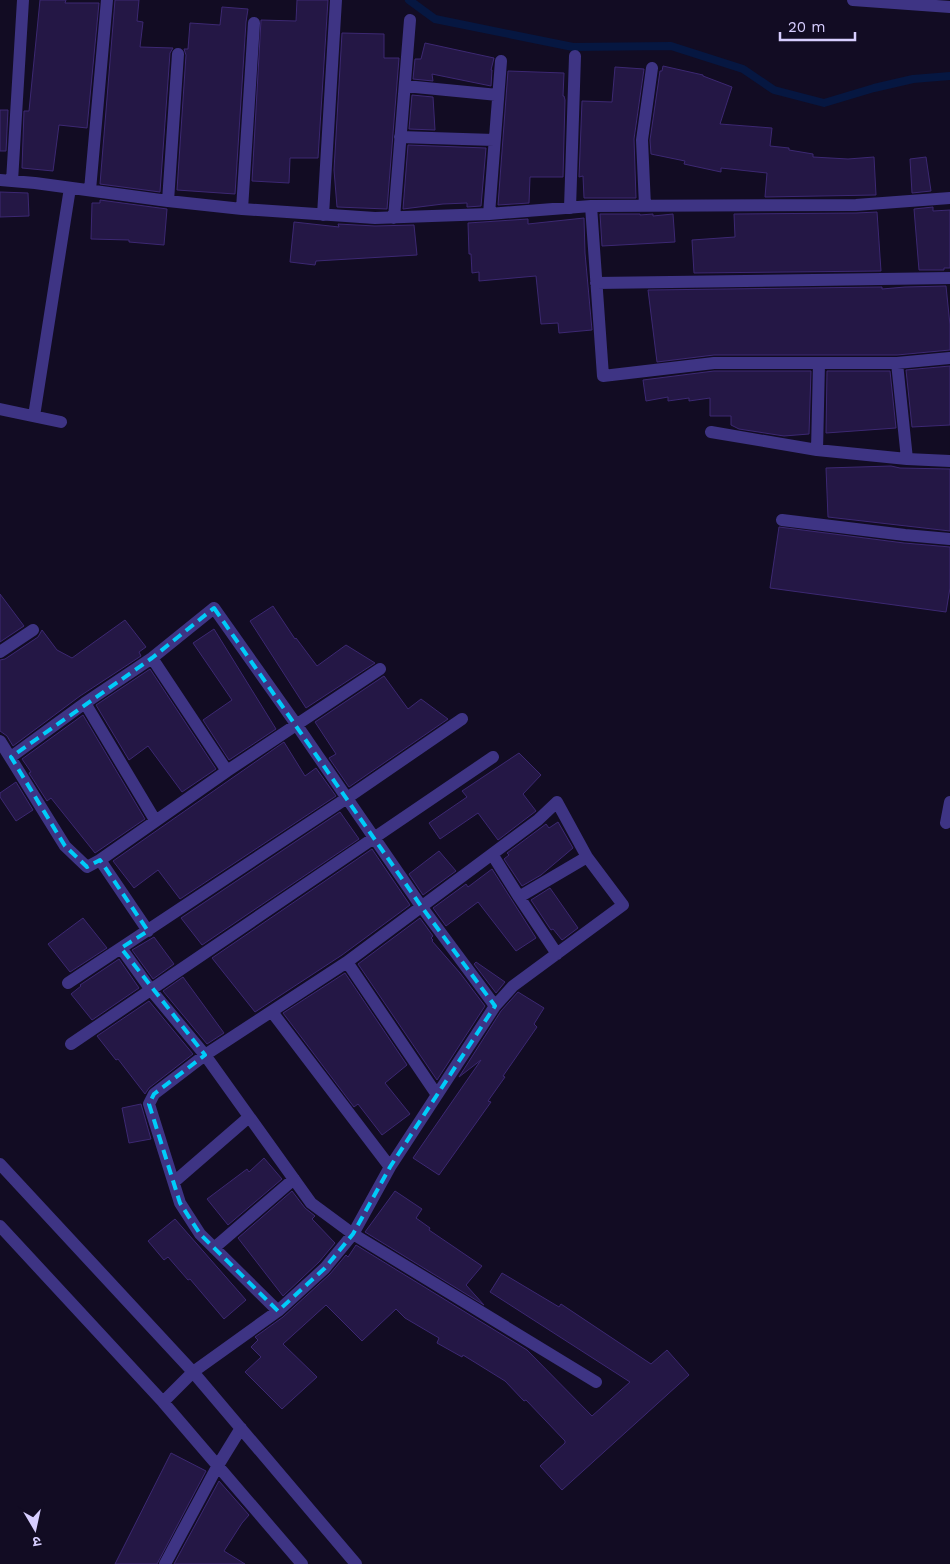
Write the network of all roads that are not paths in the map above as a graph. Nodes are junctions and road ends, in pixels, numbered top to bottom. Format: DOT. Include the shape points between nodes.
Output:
graph roads {
  1 [pos="23,0"];
  2 [pos="107,0"];
  3 [pos="336,0"];
  4 [pos="853,0"];
  5 [pos="950,7"];
  6 [pos="410,20"];
  7 [pos="254,23"];
  8 [pos="178,54"];
  9 [pos="575,56"];
  10 [pos="501,61"];
  11 [pos="652,68"];
  12 [pos="404,86"];
  13 [pos="498,95"];
  14 [pos="400,136"];
  15 [pos="494,140"];
  16 [pos="6,180"];
  17 [pos="70,188"];
  18 [pos="90,190"];
  19 [pos="950,198"];
  20 [pos="168,201"];
  21 [pos="591,206"];
  22 [pos="645,206"];
  23 [pos="570,208"];
  24 [pos="242,209"];
  25 [pos="489,214"];
  26 [pos="324,215"];
  27 [pos="394,218"];
  28 [pos="950,278"];
  29 [pos="596,283"];
  30 [pos="950,358"];
  31 [pos="819,363"];
  32 [pos="897,363"];
  33 [pos="0,409"];
  34 [pos="34,416"];
  35 [pos="60,422"];
  36 [pos="711,432"];
  37 [pos="817,450"];
  38 [pos="908,459"];
  39 [pos="950,461"];
  40 [pos="782,520"];
  41 [pos="950,539"];
  42 [pos="33,630"];
  43 [pos="0,652"];
  44 [pos="152,658"];
  45 [pos="380,669"];
  46 [pos="85,703"];
  47 [pos="462,719"];
  48 [pos="296,724"];
  49 [pos="0,741"];
  50 [pos="11,757"];
  51 [pos="492,757"];
  52 [pos="227,771"];
  53 [pos="347,798"];
  54 [pos="950,802"];
  55 [pos="155,820"];
  56 [pos="946,823"];
  57 [pos="374,838"];
  58 [pos="492,854"];
  59 [pos="587,857"];
  60 [pos="100,860"];
  61 [pos="519,897"];
  62 [pos="421,906"];
  63 [pos="148,931"];
  64 [pos="121,948"];
  65 [pos="557,954"];
  66 [pos="347,962"];
  67 [pos="68,984"];
  68 [pos="151,990"];
  69 [pos="495,1006"];
  70 [pos="272,1012"];
  71 [pos="71,1044"];
  72 [pos="205,1055"];
  73 [pos="437,1095"];
  74 [pos="250,1117"];
  75 [pos="0,1164"];
  76 [pos="390,1167"];
  77 [pos="294,1179"];
  78 [pos="174,1182"];
  79 [pos="0,1226"];
  80 [pos="353,1234"];
  81 [pos="214,1248"];
  82 [pos="278,1311"];
  83 [pos="193,1372"];
  84 [pos="596,1382"];
  85 [pos="163,1402"];
  86 [pos="241,1428"];
  87 [pos="218,1467"];
  88 [pos="165,1564"];
  89 [pos="302,1564"];
  90 [pos="356,1564"];
  1 -- 16 [label="street"];
  2 -- 18 [label="street"];
  3 -- 26 [label="street"];
  4 -- 5 [label="street"];
  6 -- 12 [label="street"];
  7 -- 24 [label="street"];
  8 -- 20 [label="street"];
  9 -- 23 [label="street"];
  10 -- 13 [label="street"];
  11 -- 22 [label="street" via="642,140"];
  12 -- 13 [label="street"];
  12 -- 14 [label="street"];
  13 -- 15 [label="street"];
  14 -- 15 [label="street"];
  14 -- 27 [label="street"];
  15 -- 25 [label="street"];
  16 -- 17 [label="street"];
  17 -- 18 [label="street"];
  17 -- 34 [label="street"];
  18 -- 20 [label="street"];
  19 -- 22 [label="street" via="856,205"];
  20 -- 24 [label="street"];
  21 -- 22 [label="street"];
  21 -- 23 [label="street"];
  21 -- 29 [label="street"];
  23 -- 25 [label="street"];
  24 -- 26 [label="street"];
  25 -- 27 [label="street"];
  26 -- 27 [label="street"];
  28 -- 29 [label="street"];
  29 -- 31 [label="street" via="603,376 714,363"];
  30 -- 32 [label="street"];
  31 -- 32 [label="street"];
  31 -- 37 [label="street"];
  32 -- 38 [label="street"];
  33 -- 34 [label="street"];
  34 -- 35 [label="street"];
  36 -- 37 [label="street"];
  37 -- 38 [label="street"];
  38 -- 39 [label="street"];
  40 -- 41 [label="street"];
  42 -- 43 [label="street"];
  44 -- 46 [label="street"];
  44 -- 48 [label="street" via="214,608"];
  44 -- 52 [label="street"];
  45 -- 48 [label="street"];
  46 -- 50 [label="street"];
  46 -- 55 [label="street"];
  47 -- 53 [label="street"];
  48 -- 52 [label="street"];
  48 -- 53 [label="street"];
  49 -- 50 [label="street"];
  50 -- 60 [label="street" via="65,846 87,867"];
  51 -- 57 [label="street"];
  52 -- 55 [label="street"];
  53 -- 57 [label="street"];
  53 -- 63 [label="street"];
  54 -- 56 [label="street"];
  55 -- 60 [label="street"];
  57 -- 62 [label="street"];
  57 -- 68 [label="street"];
  58 -- 59 [label="street" via="557,802"];
  58 -- 61 [label="street"];
  58 -- 62 [label="street"];
  59 -- 61 [label="street"];
  59 -- 65 [label="street" via="623,905"];
  60 -- 63 [label="street"];
  61 -- 65 [label="street"];
  62 -- 66 [label="street"];
  62 -- 69 [label="street"];
  63 -- 64 [label="street"];
  64 -- 67 [label="street"];
  64 -- 68 [label="street"];
  65 -- 69 [label="street" via="512,986"];
  66 -- 70 [label="street"];
  66 -- 73 [label="street"];
  68 -- 71 [label="street"];
  68 -- 72 [label="street"];
  69 -- 73 [label="street"];
  70 -- 72 [label="street"];
  70 -- 76 [label="street"];
  72 -- 74 [label="street"];
  72 -- 78 [label="street" via="154,1094 149,1104"];
  73 -- 76 [label="street"];
  74 -- 77 [label="street"];
  74 -- 78 [label="street"];
  75 -- 83 [label="street"];
  76 -- 80 [label="street"];
  77 -- 80 [label="street" via="312,1202"];
  77 -- 81 [label="street"];
  78 -- 81 [label="street" via="180,1203 200,1234"];
  79 -- 85 [label="street"];
  80 -- 82 [label="street" via="325,1268"];
  80 -- 84 [label="street"];
  81 -- 82 [label="street"];
  82 -- 83 [label="street"];
  83 -- 85 [label="street"];
  83 -- 86 [label="street"];
  85 -- 87 [label="street"];
  86 -- 87 [label="street"];
  86 -- 90 [label="street"];
  87 -- 88 [label="street"];
  87 -- 89 [label="street"];
}
